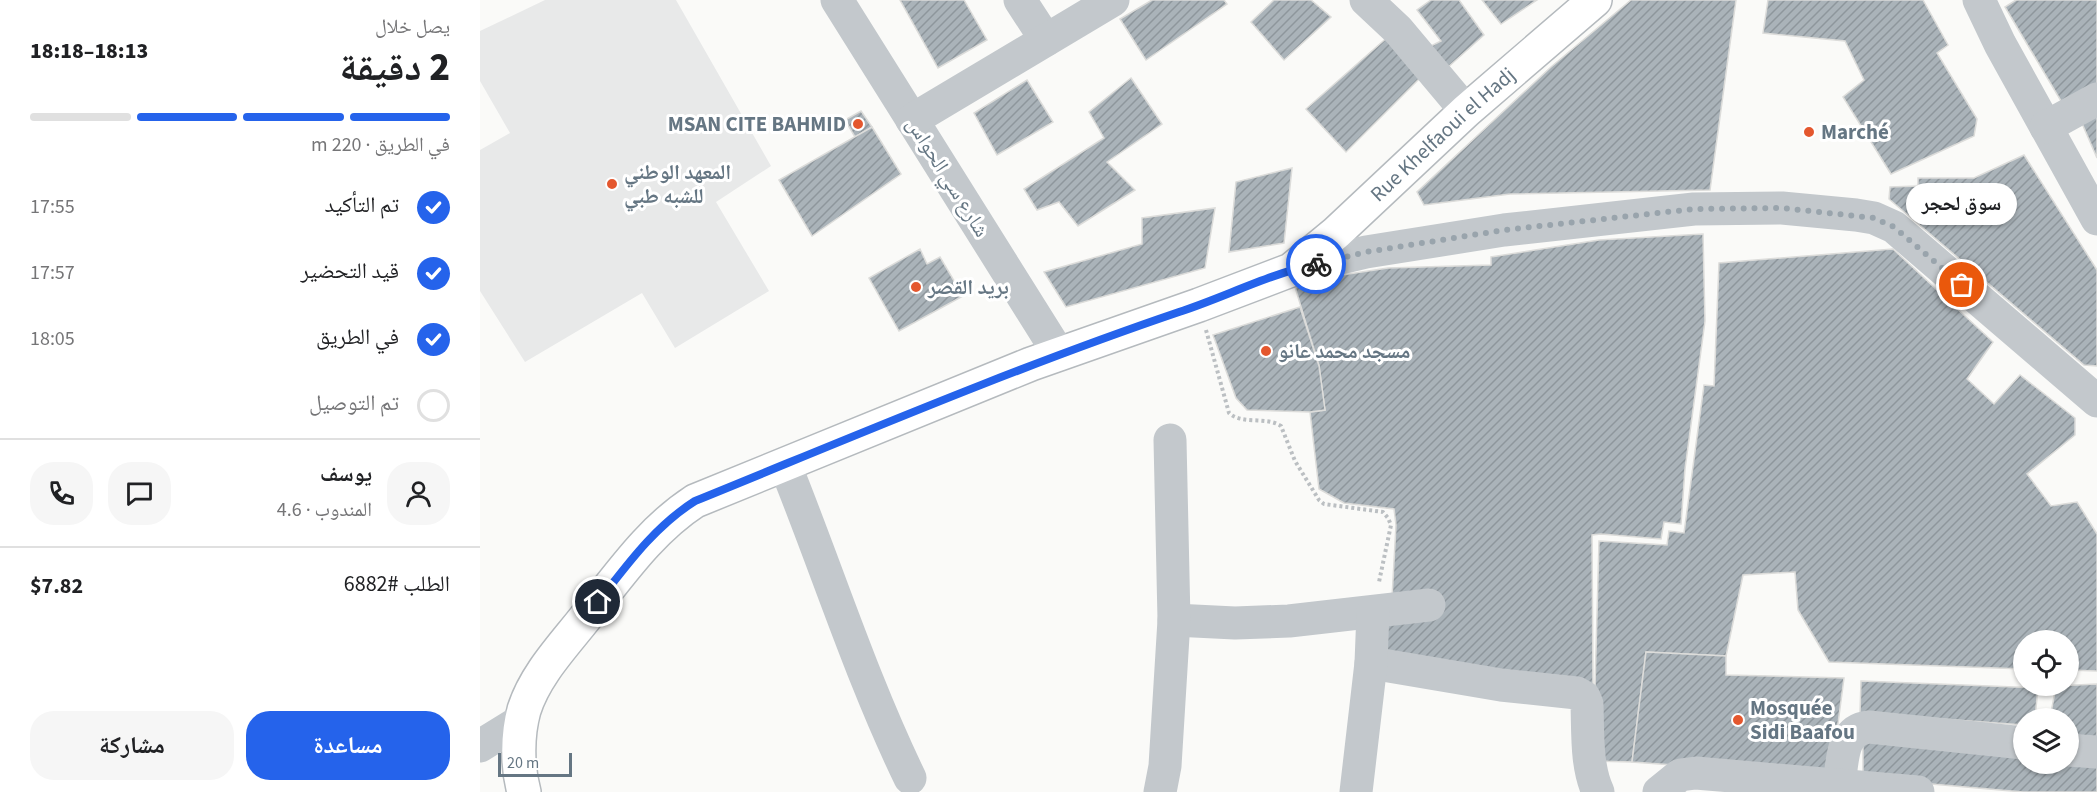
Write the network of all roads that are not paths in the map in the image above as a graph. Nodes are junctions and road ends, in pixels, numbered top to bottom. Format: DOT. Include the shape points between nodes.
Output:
graph roads {
  1 [pos="837,0"];
  2 [pos="1020,0"];
  3 [pos="1113,0"];
  4 [pos="1366,0"];
  5 [pos="1595,0"];
  6 [pos="1984,2"];
  7 [pos="1046,40"];
  8 [pos="2097,99"];
  9 [pos="1466,111"];
  10 [pos="912,120"];
  11 [pos="2046,128"];
  12 [pos="2097,219"];
  13 [pos="1291,270"];
  14 [pos="1059,354"];
  15 [pos="2097,401"];
  16 [pos="1170,440"];
  17 [pos="785,465"];
  18 [pos="1429,605"];
  19 [pos="1373,612"];
  20 [pos="1174,620"];
  21 [pos="1371,663"];
  22 [pos="522,720"];
  23 [pos="2013,742"];
  24 [pos="480,746"];
  25 [pos="2079,751"];
  26 [pos="2097,752"];
  27 [pos="910,778"];
  28 [pos="1735,784"];
  29 [pos="1839,785"];
  30 [pos="524,792"];
  31 [pos="1160,792"];
  32 [pos="1356,792"];
  33 [pos="1598,792"];
  34 [pos="1659,792"];
  35 [pos="1918,792"];
  1 -- 10 [label="street, شارع سي الحواس"];
  2 -- 7 [label="street"];
  3 -- 7 [label="street"];
  4 -- 9 [label="street" via="1398,30"];
  5 -- 9 [label="main road, Rue Khelfaoui el Hadj"];
  6 -- 11 [label="street" via="2000,44"];
  7 -- 10 [label="street"];
  8 -- 11 [label="street"];
  9 -- 13 [label="main road, Rue Khelfaoui el Hadj"];
  10 -- 14 [label="street, شارع سي الحواس"];
  11 -- 12 [label="street"];
  13 -- 14 [label="main road, Rue Khelfaoui el Hadj"];
  13 -- 15 [label="street" via="1366,252 1504,230 1694,209 1782,208 1856,215 1894,227"];
  14 -- 17 [label="main road, Rue Khelfaoui el Hadj"];
  16 -- 20 [label="street"];
  17 -- 22 [label="main road, Rue Khelfaoui el Hadj" via="695,501 648,539 548,665"];
  17 -- 27 [label="street" via="877,708"];
  18 -- 19 [label="street"];
  19 -- 20 [label="street" via="1235,623"];
  19 -- 21 [label="street"];
  20 -- 31 [label="street"];
  21 -- 32 [label="street"];
  21 -- 33 [label="street" via="1501,685 1577,693 1587,704 1590,760"];
  22 -- 24 [label="street"];
  22 -- 30 [label="main road, Rue Khelfaoui el Hadj" via="519,749"];
  23 -- 29 [label="street" via="1858,728 1845,746"];
  25 -- 26 [label="street"];
  28 -- 29 [label="street"];
  28 -- 34 [label="street" via="1689,774"];
  29 -- 35 [label="street"];
}
